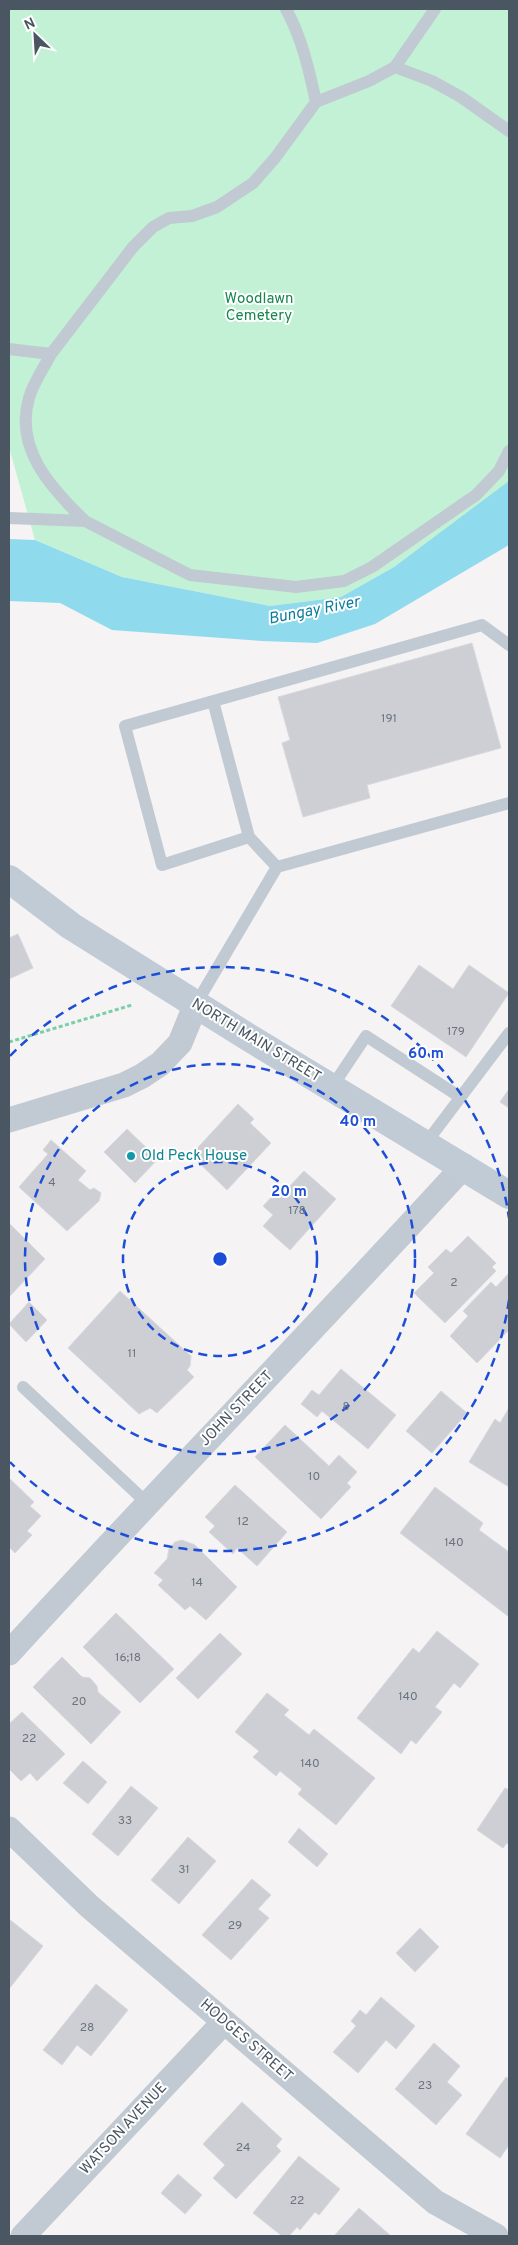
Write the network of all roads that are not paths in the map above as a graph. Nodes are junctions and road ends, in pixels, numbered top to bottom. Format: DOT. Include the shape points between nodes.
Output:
graph roads {
  1 [pos="286,9"];
  2 [pos="435,9"];
  3 [pos="395,67"];
  4 [pos="316,102"];
  5 [pos="509,131"];
  6 [pos="9,349"];
  7 [pos="51,354"];
  8 [pos="509,451"];
  9 [pos="9,518"];
  10 [pos="85,521"];
  11 [pos="509,645"];
  12 [pos="213,701"];
  13 [pos="509,803"];
  14 [pos="249,836"];
  15 [pos="277,867"];
  16 [pos="9,879"];
  17 [pos="196,1004"];
  18 [pos="509,1033"];
  19 [pos="332,1087"];
  20 [pos="460,1097"];
  21 [pos="9,1120"];
  22 [pos="426,1143"];
  23 [pos="464,1166"];
  24 [pos="509,1195"];
  25 [pos="23,1387"];
  26 [pos="147,1503"];
  27 [pos="9,1653"];
  28 [pos="9,1829"];
  29 [pos="224,2022"];
  30 [pos="23,2236"];
  31 [pos="496,2236"];
  1 -- 4 [label="lane" via="296,26"];
  2 -- 3 [label="lane"];
  3 -- 4 [label="lane"];
  3 -- 5 [label="lane" via="432,81 461,97"];
  4 -- 7 [label="lane" via="253,183 217,207 192,216 169,218 153,226 133,247"];
  6 -- 7 [label="lane"];
  7 -- 10 [label="lane" via="29,396 25,414 29,442 38,467 53,490"];
  8 -- 10 [label="lane" via="498,471 476,495 372,567 344,581 296,587 190,575"];
  9 -- 10 [label="lane"];
  11 -- 12 [label="lane" via="482,625"];
  12 -- 14 [label="lane"];
  12 -- 14 [label="lane" via="125,726 162,865"];
  13 -- 15 [label="lane"];
  14 -- 15 [label="lane"];
  15 -- 17 [label="lane"];
  16 -- 17 [label="main road, NORTH MAIN STREET" via="71,926"];
  17 -- 19 [label="main road, NORTH MAIN STREET"];
  17 -- 21 [label="street" via="180,1043 160,1064 142,1076 124,1085"];
  18 -- 20 [label="lane"];
  19 -- 20 [label="lane" via="366,1036"];
  19 -- 22 [label="main road, NORTH MAIN STREET"];
  20 -- 22 [label="lane"];
  22 -- 23 [label="main road, NORTH MAIN STREET"];
  23 -- 24 [label="main road, NORTH MAIN STREET"];
  23 -- 26 [label="street, JOHN STREET"];
  25 -- 26 [label="lane"];
  26 -- 27 [label="street, JOHN STREET"];
  28 -- 29 [label="street, HODGES STREET" via="89,1906"];
  29 -- 30 [label="street, WATSON AVENUE"];
  29 -- 31 [label="street, HODGES STREET" via="435,2202"];
}
